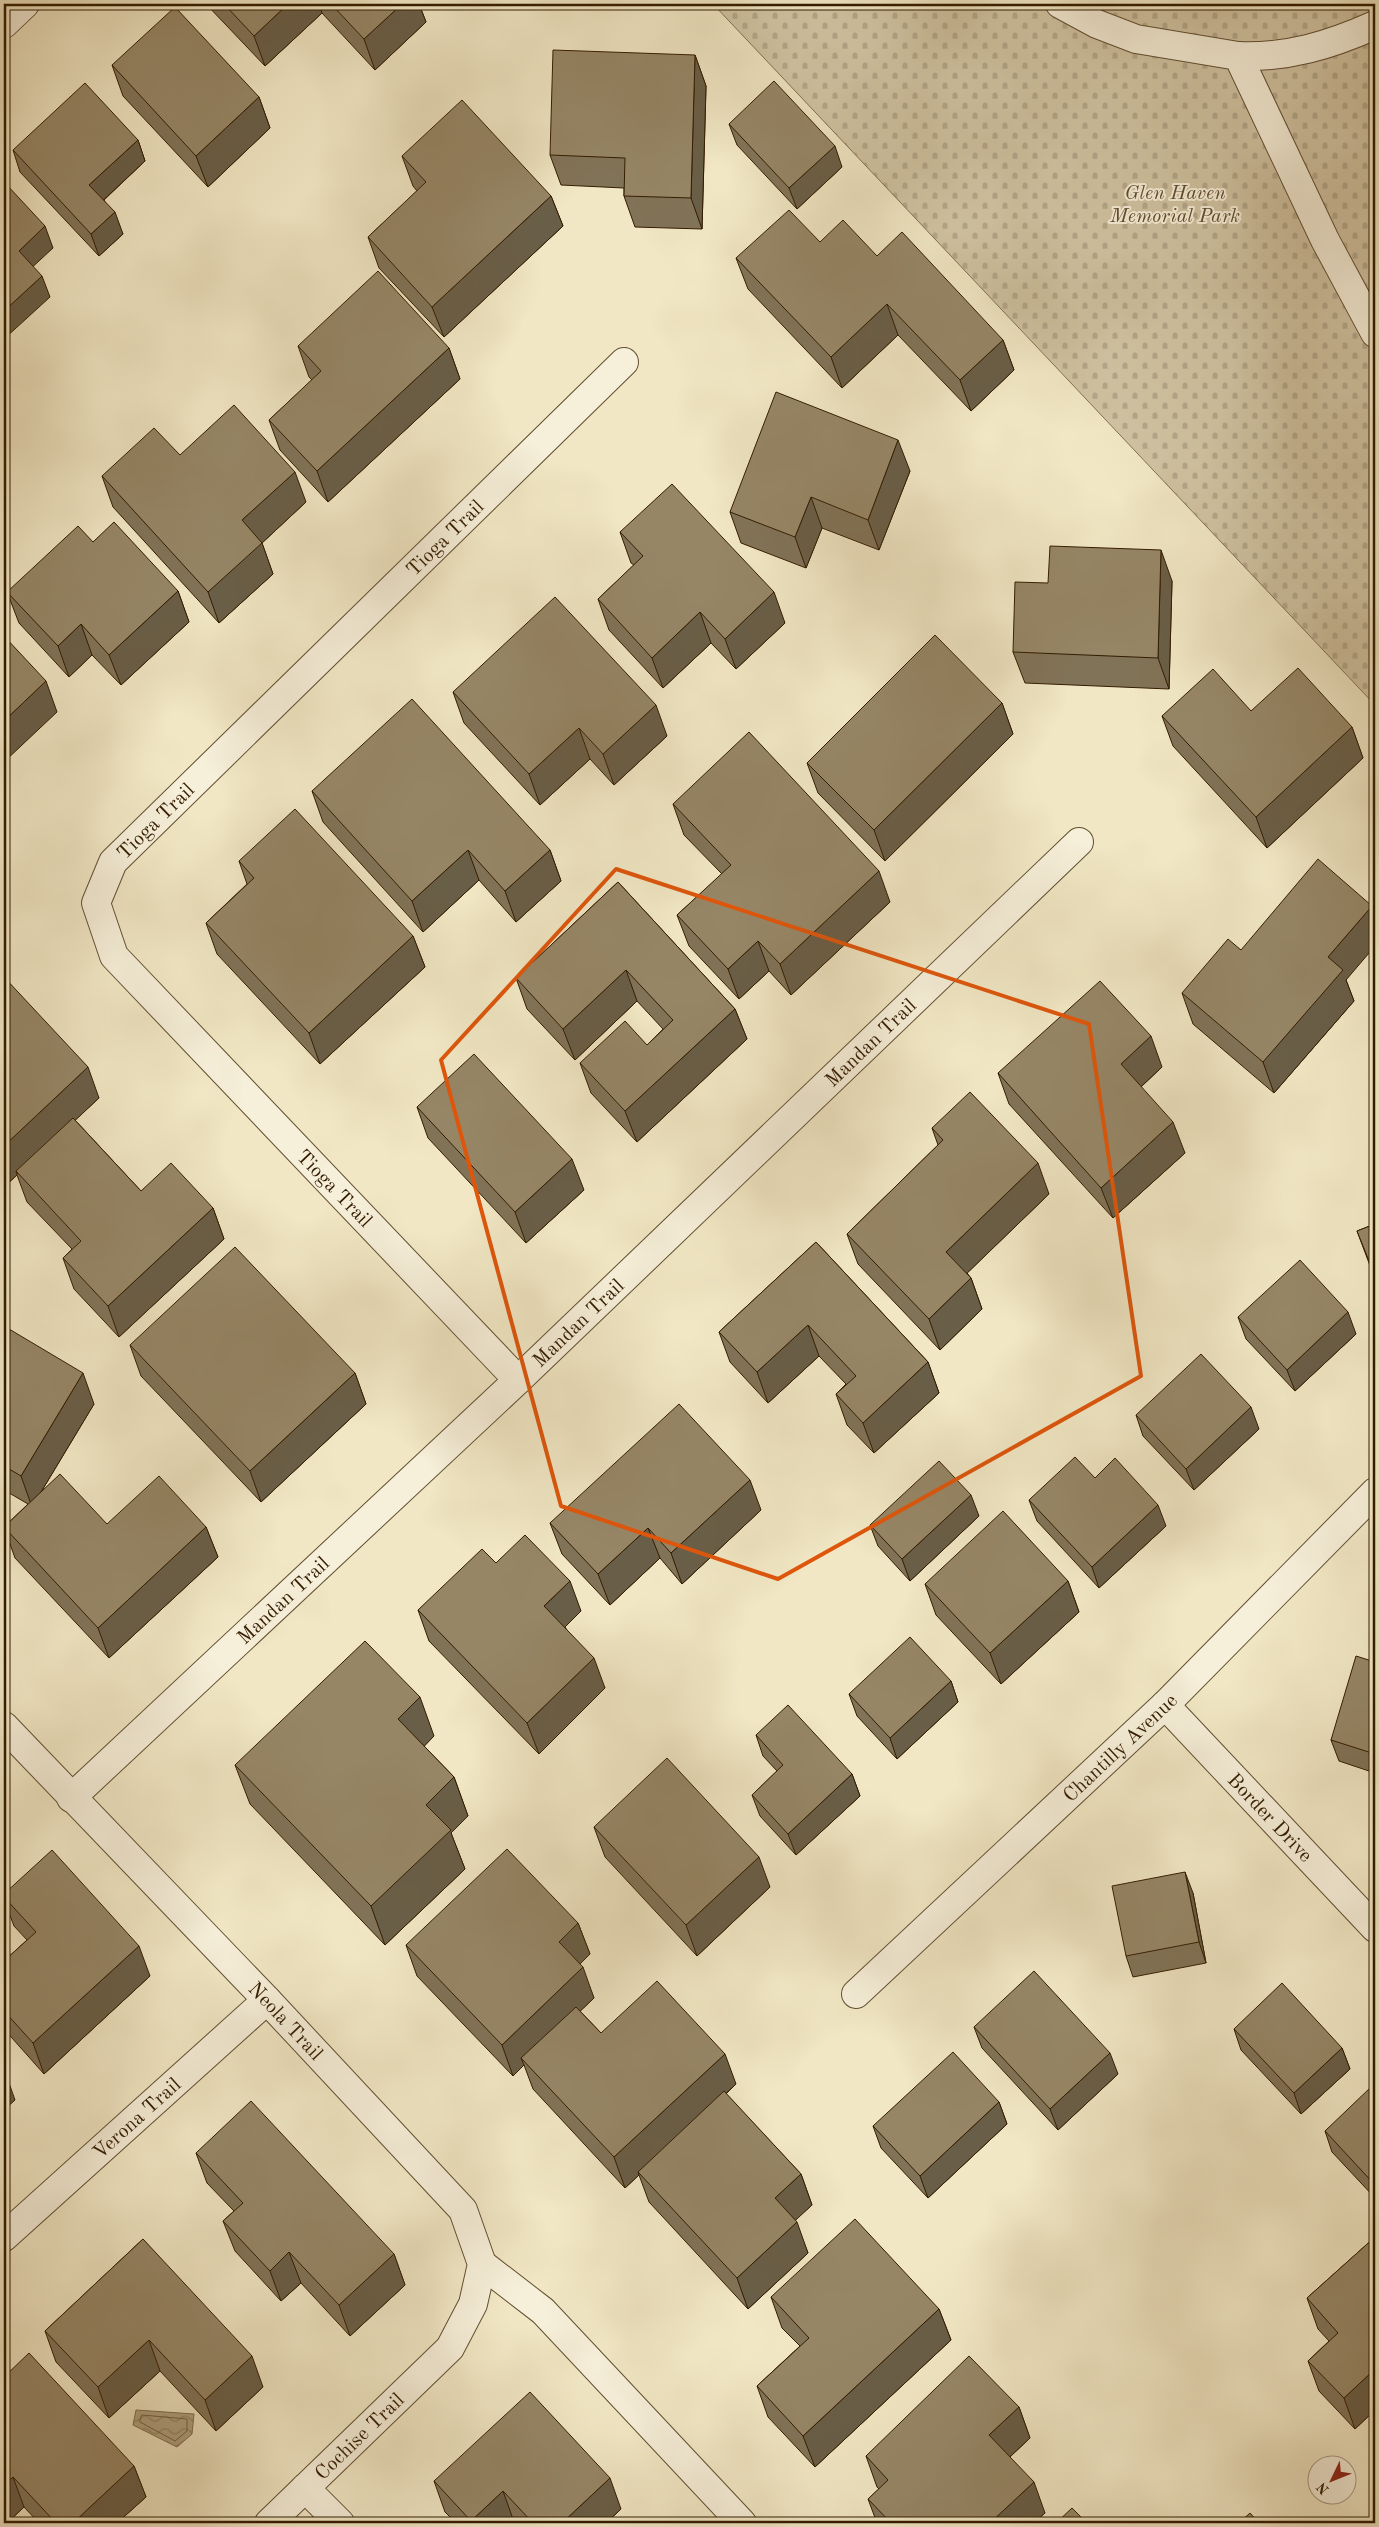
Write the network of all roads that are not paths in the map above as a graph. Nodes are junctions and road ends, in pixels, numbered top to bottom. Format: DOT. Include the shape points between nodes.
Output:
graph roads {
  1 [pos="25,4"];
  2 [pos="1060,4"];
  3 [pos="4,24"];
  4 [pos="1375,25"];
  5 [pos="1238,56"];
  6 [pos="1375,333"];
  7 [pos="624,362"];
  8 [pos="1079,842"];
  9 [pos="518,1380"];
  10 [pos="1375,1492"];
  11 [pos="1165,1705"];
  12 [pos="4,1726"];
  13 [pos="71,1798"];
  14 [pos="1375,1928"];
  15 [pos="856,1994"];
  16 [pos="267,2000"];
  17 [pos="4,2237"];
  18 [pos="482,2264"];
  19 [pos="305,2488"];
  20 [pos="269,2523"];
  21 [pos="340,2523"];
  22 [pos="742,2523"];
  1 -- 3 [label="street"];
  2 -- 5 [label="street" via="1097,24 1136,39"];
  4 -- 5 [label="street" via="1331,44 1303,51 1271,56"];
  5 -- 6 [label="street" via="1325,240"];
  7 -- 9 [label="street, Tioga Trail" via="113,862 96,903 114,956"];
  8 -- 9 [label="street, Mandan Trail"];
  9 -- 13 [label="street, Mandan Trail"];
  10 -- 11 [label="street, Chantilly Avenue"];
  11 -- 14 [label="street, Border Drive"];
  11 -- 15 [label="street, Chantilly Avenue"];
  12 -- 13 [label="street, Neola Trail"];
  13 -- 16 [label="street, Neola Trail"];
  16 -- 17 [label="street, Verona Trail"];
  16 -- 18 [label="street, Neola Trail" via="463,2210"];
  18 -- 19 [label="street, Cochise Trail" via="473,2304 450,2348"];
  18 -- 22 [label="street" via="543,2311"];
  19 -- 20 [label="street, Cochise Trail"];
  19 -- 21 [label="street"];
}
